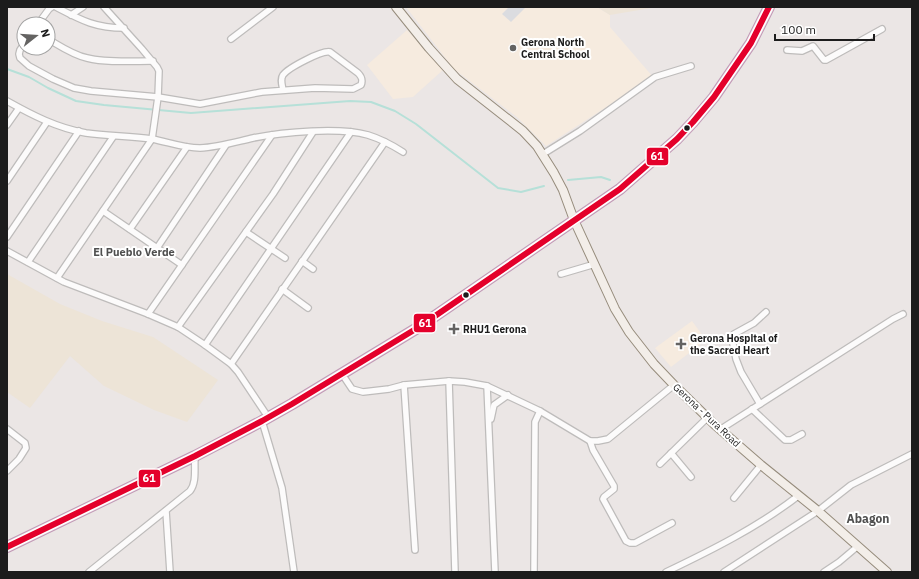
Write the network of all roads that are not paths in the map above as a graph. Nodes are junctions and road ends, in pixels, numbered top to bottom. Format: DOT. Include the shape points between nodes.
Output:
graph roads {
  1 [pos="52,7"];
  2 [pos="56,7"];
  3 [pos="83,7"];
  4 [pos="104,7"];
  5 [pos="272,7"];
  6 [pos="396,7"];
  7 [pos="769,7"];
  8 [pos="71,15"];
  9 [pos="44,16"];
  10 [pos="124,28"];
  11 [pos="882,29"];
  12 [pos="231,38"];
  13 [pos="56,43"];
  14 [pos="787,50"];
  15 [pos="20,56"];
  16 [pos="153,61"];
  17 [pos="691,66"];
  18 [pos="283,90"];
  19 [pos="158,100"];
  20 [pos="7,101"];
  21 [pos="19,108"];
  22 [pos="47,122"];
  23 [pos="7,125"];
  24 [pos="79,131"];
  25 [pos="313,132"];
  26 [pos="351,132"];
  27 [pos="272,135"];
  28 [pos="113,136"];
  29 [pos="152,140"];
  30 [pos="385,142"];
  31 [pos="226,145"];
  32 [pos="187,147"];
  33 [pos="403,152"];
  34 [pos="543,154"];
  35 [pos="7,181"];
  36 [pos="103,211"];
  37 [pos="574,220"];
  38 [pos="130,229"];
  39 [pos="246,232"];
  40 [pos="7,237"];
  41 [pos="157,248"];
  42 [pos="272,249"];
  43 [pos="7,251"];
  44 [pos="285,258"];
  45 [pos="302,261"];
  46 [pos="28,262"];
  47 [pos="595,264"];
  48 [pos="182,265"];
  49 [pos="313,269"];
  50 [pos="561,274"];
  51 [pos="56,278"];
  52 [pos="282,289"];
  53 [pos="308,308"];
  54 [pos="766,312"];
  55 [pos="148,314"];
  56 [pos="903,314"];
  57 [pos="178,328"];
  58 [pos="205,345"];
  59 [pos="231,364"];
  60 [pos="342,374"];
  61 [pos="449,381"];
  62 [pos="404,385"];
  63 [pos="674,385"];
  64 [pos="487,386"];
  65 [pos="508,395"];
  66 [pos="760,404"];
  67 [pos="752,409"];
  68 [pos="540,411"];
  69 [pos="707,418"];
  70 [pos="265,419"];
  71 [pos="489,425"];
  72 [pos="7,429"];
  73 [pos="721,429"];
  74 [pos="802,434"];
  75 [pos="590,441"];
  76 [pos="671,453"];
  77 [pos="912,454"];
  78 [pos="194,456"];
  79 [pos="660,464"];
  80 [pos="761,465"];
  81 [pos="7,471"];
  82 [pos="691,477"];
  83 [pos="798,496"];
  84 [pos="734,498"];
  85 [pos="166,511"];
  86 [pos="818,511"];
  87 [pos="672,523"];
  88 [pos="8,544"];
  89 [pos="858,546"];
  90 [pos="415,550"];
  91 [pos="89,572"];
  92 [pos="170,572"];
  93 [pos="294,572"];
  94 [pos="455,572"];
  95 [pos="495,572"];
  96 [pos="534,572"];
  97 [pos="666,572"];
  98 [pos="724,572"];
  99 [pos="824,572"];
  100 [pos="887,572"];
  1 -- 9 [label="street"];
  2 -- 8 [label="street"];
  3 -- 8 [label="street"];
  4 -- 10 [label="street"];
  5 -- 12 [label="street"];
  6 -- 34 [label="main road, Gerona - Pura Road" via="449,70 531,138"];
  7 -- 37 [label="highway" via="734,69 693,122 620,189"];
  8 -- 10 [label="street" via="93,25"];
  10 -- 16 [label="street"];
  11 -- 14 [label="street" via="826,60 813,46 802,51"];
  13 -- 16 [label="street" via="76,54 97,60"];
  15 -- 19 [label="street" via="23,61 53,79 74,88"];
  16 -- 19 [label="street" via="160,73"];
  17 -- 34 [label="street" via="655,77"];
  18 -- 18 [label="street" via="353,89 361,85 362,80 358,73 325,51 285,73 282,78"];
  18 -- 19 [label="street" via="251,93 203,104"];
  19 -- 29 [label="street"];
  20 -- 21 [label="street"];
  21 -- 22 [label="street"];
  21 -- 23 [label="street"];
  22 -- 24 [label="street"];
  22 -- 35 [label="street"];
  24 -- 28 [label="street"];
  24 -- 40 [label="street"];
  25 -- 26 [label="street"];
  25 -- 27 [label="street"];
  25 -- 39 [label="street"];
  26 -- 30 [label="street"];
  26 -- 42 [label="street"];
  27 -- 31 [label="street"];
  27 -- 48 [label="street"];
  28 -- 29 [label="street"];
  28 -- 46 [label="street"];
  29 -- 32 [label="street"];
  29 -- 36 [label="street"];
  30 -- 33 [label="street"];
  30 -- 45 [label="street"];
  31 -- 32 [label="street"];
  31 -- 41 [label="street"];
  32 -- 38 [label="street"];
  34 -- 37 [label="main road, Gerona - Pura Road" via="563,190"];
  36 -- 38 [label="street"];
  36 -- 51 [label="street"];
  37 -- 47 [label="main road, Gerona - Pura Road"];
  37 -- 60 [label="highway" via="419,327"];
  38 -- 41 [label="street"];
  39 -- 42 [label="street"];
  39 -- 57 [label="street"];
  41 -- 48 [label="street"];
  42 -- 44 [label="street"];
  42 -- 58 [label="street"];
  43 -- 46 [label="street"];
  45 -- 49 [label="street"];
  45 -- 52 [label="street"];
  46 -- 51 [label="street"];
  47 -- 50 [label="street"];
  47 -- 63 [label="main road, Gerona - Pura Road" via="615,309 629,332"];
  48 -- 55 [label="street"];
  51 -- 55 [label="street"];
  52 -- 53 [label="street"];
  52 -- 59 [label="street"];
  54 -- 66 [label="street" via="754,323 734,334 732,339 741,372"];
  55 -- 57 [label="street"];
  56 -- 66 [label="street"];
  57 -- 58 [label="street"];
  58 -- 59 [label="street"];
  59 -- 70 [label="street"];
  60 -- 62 [label="street" via="352,389 357,391"];
  60 -- 70 [label="highway"];
  61 -- 62 [label="street"];
  61 -- 64 [label="street"];
  61 -- 94 [label="street"];
  62 -- 90 [label="street"];
  63 -- 69 [label="main road, Gerona - Pura Road"];
  63 -- 75 [label="street" via="608,439"];
  64 -- 65 [label="street"];
  64 -- 71 [label="street"];
  65 -- 68 [label="street"];
  65 -- 71 [label="street" via="494,405"];
  66 -- 67 [label="street"];
  67 -- 73 [label="street"];
  67 -- 74 [label="street" via="785,440"];
  68 -- 75 [label="street"];
  68 -- 96 [label="street" via="535,422"];
  69 -- 73 [label="main road, Gerona - Pura Road"];
  69 -- 76 [label="street"];
  70 -- 78 [label="highway"];
  70 -- 93 [label="street" via="282,488"];
  71 -- 95 [label="street"];
  72 -- 81 [label="street" via="25,443 26,448"];
  73 -- 80 [label="main road, Gerona - Pura Road"];
  75 -- 87 [label="street" via="614,486 603,499 626,541 635,543"];
  76 -- 79 [label="street"];
  76 -- 82 [label="street"];
  77 -- 86 [label="street" via="851,485"];
  78 -- 85 [label="street" via="193,487"];
  78 -- 88 [label="highway"];
  80 -- 83 [label="main road, Gerona - Pura Road"];
  80 -- 84 [label="street"];
  83 -- 86 [label="main road, Gerona - Pura Road"];
  83 -- 97 [label="street" via="774,514 706,553"];
  85 -- 91 [label="street"];
  85 -- 92 [label="street"];
  86 -- 89 [label="main road, Gerona - Pura Road"];
  86 -- 98 [label="street"];
  89 -- 99 [label="street"];
  89 -- 100 [label="main road, Gerona - Pura Road"];
}
